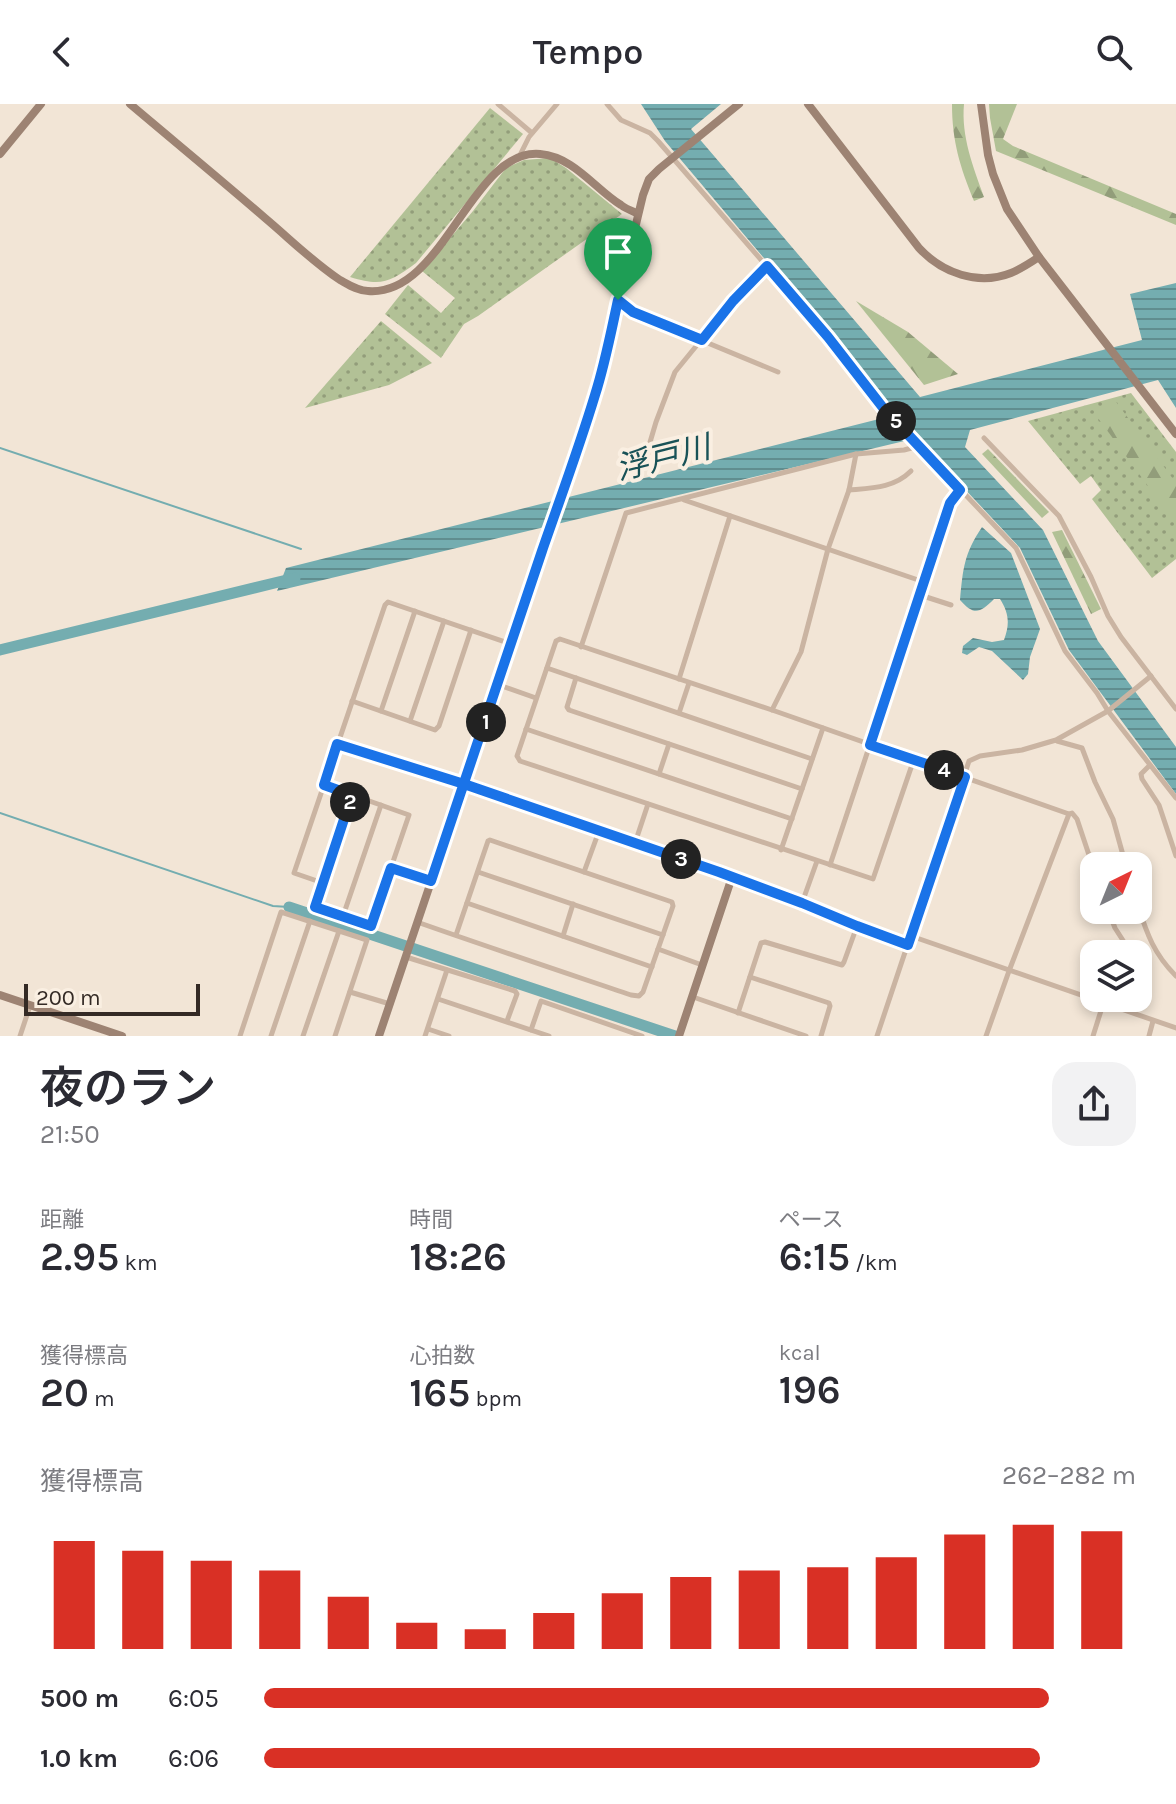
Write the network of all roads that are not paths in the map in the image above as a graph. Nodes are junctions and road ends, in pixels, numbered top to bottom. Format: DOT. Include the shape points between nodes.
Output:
graph roads {
  1 [pos="41,104"];
  2 [pos="130,104"];
  3 [pos="498,104"];
  4 [pos="557,104"];
  5 [pos="607,104"];
  6 [pos="739,104"];
  7 [pos="808,104"];
  8 [pos="981,104"];
  9 [pos="532,133"];
  10 [pos="0,154"];
  11 [pos="520,155"];
  12 [pos="672,158"];
  13 [pos="637,213"];
  14 [pos="1039,257"];
  15 [pos="767,266"];
  16 [pos="618,300"];
  17 [pos="702,340"];
  18 [pos="778,372"];
  19 [pos="1176,434"];
  20 [pos="984,438"];
  21 [pos="919,446"];
  22 [pos="856,454"];
  23 [pos="911,471"];
  24 [pos="640,476"];
  25 [pos="849,490"];
  26 [pos="960,490"];
  27 [pos="683,500"];
  28 [pos="730,516"];
  29 [pos="828,549"];
  30 [pos="924,582"];
  31 [pos="920,595"];
  32 [pos="951,605"];
  33 [pos="415,611"];
  34 [pos="444,621"];
  35 [pos="471,630"];
  36 [pos="512,644"];
  37 [pos="581,647"];
  38 [pos="547,668"];
  39 [pos="1151,676"];
  40 [pos="576,678"];
  41 [pos="679,679"];
  42 [pos="689,683"];
  43 [pos="499,685"];
  44 [pos="536,698"];
  45 [pos="352,701"];
  46 [pos="1176,709"];
  47 [pos="772,710"];
  48 [pos="381,711"];
  49 [pos="1108,711"];
  50 [pos="679,713"];
  51 [pos="410,721"];
  52 [pos="823,728"];
  53 [pos="526,729"];
  54 [pos="1056,740"];
  55 [pos="337,744"];
  56 [pos="669,744"];
  57 [pos="870,745"];
  58 [pos="812,759"];
  59 [pos="914,759"];
  60 [pos="1151,764"];
  61 [pos="659,774"];
  62 [pos="965,777"];
  63 [pos="464,784"];
  64 [pos="324,785"];
  65 [pos="802,789"];
  66 [pos="352,795"];
  67 [pos="1176,798"];
  68 [pos="648,804"];
  69 [pos="381,805"];
  70 [pos="1069,814"];
  71 [pos="792,819"];
  72 [pos="599,831"];
  73 [pos="635,844"];
  74 [pos="781,850"];
  75 [pos="1088,852"];
  76 [pos="1122,852"];
  77 [pos="1176,856"];
  78 [pos="817,861"];
  79 [pos="830,865"];
  80 [pos="391,868"];
  81 [pos="478,872"];
  82 [pos="584,872"];
  83 [pos="732,877"];
  84 [pos="431,881"];
  85 [pos="323,883"];
  86 [pos="467,903"];
  87 [pos="802,903"];
  88 [pos="573,904"];
  89 [pos="343,916"];
  90 [pos="310,921"];
  91 [pos="417,922"];
  92 [pos="1144,924"];
  93 [pos="857,926"];
  94 [pos="339,931"];
  95 [pos="456,935"];
  96 [pos="663,935"];
  97 [pos="563,936"];
  98 [pos="911,936"];
  99 [pos="908,945"];
  100 [pos="658,949"];
  101 [pos="406,954"];
  102 [pos="702,965"];
  103 [pos="652,967"];
  104 [pos="447,970"];
  105 [pos="1009,971"];
  106 [pos="1175,973"];
  107 [pos="750,977"];
  108 [pos="350,992"];
  109 [pos="1080,993"];
  110 [pos="0,995"];
  111 [pos="692,996"];
  112 [pos="438,999"];
  113 [pos="390,1004"];
  114 [pos="30,1006"];
  115 [pos="1100,1012"];
  116 [pos="1132,1012"];
  117 [pos="738,1013"];
  118 [pos="507,1021"];
  119 [pos="1153,1021"];
  120 [pos="1176,1028"];
  121 [pos="428,1029"];
  122 [pos="531,1030"];
  123 [pos="628,1034"];
  124 [pos="240,1035"];
  125 [pos="20,1036"];
  126 [pos="122,1036"];
  127 [pos="248,1036"];
  128 [pos="271,1036"];
  129 [pos="303,1036"];
  130 [pos="335,1036"];
  131 [pos="379,1036"];
  132 [pos="425,1036"];
  133 [pos="449,1036"];
  134 [pos="549,1036"];
  135 [pos="642,1036"];
  136 [pos="679,1036"];
  137 [pos="806,1036"];
  138 [pos="821,1036"];
  139 [pos="877,1036"];
  140 [pos="986,1036"];
  141 [pos="1093,1036"];
  142 [pos="1149,1036"];
  1 -- 10 [label="street"];
  2 -- 11 [label="street" via="340,280 369,291 410,279 493,175"];
  3 -- 9 [label="street"];
  4 -- 9 [label="street"];
  5 -- 12 [label="street" via="621,120 650,133"];
  6 -- 12 [label="street"];
  7 -- 14 [label="street" via="919,248 941,267 988,278 1012,273"];
  8 -- 14 [label="street" via="1000,193"];
  9 -- 11 [label="street"];
  11 -- 13 [label="street" via="554,155"];
  12 -- 13 [label="street" via="649,179"];
  12 -- 15 [label="street"];
  13 -- 16 [label="street"];
  14 -- 19 [label="street"];
  15 -- 17 [label="street"];
  15 -- 21 [label="street"];
  16 -- 17 [label="street" via="633,312"];
  16 -- 36 [label="street" via="595,395"];
  17 -- 18 [label="street"];
  17 -- 24 [label="street" via="675,372"];
  20 -- 39 [label="street" via="1059,516 1108,616"];
  21 -- 22 [label="street"];
  21 -- 26 [label="street"];
  22 -- 25 [label="street"];
  22 -- 27 [label="street"];
  23 -- 25 [label="street" via="897,482"];
  25 -- 29 [label="street"];
  26 -- 30 [label="street" via="950,503"];
  26 -- 49 [label="street" via="1019,552 1065,651"];
  27 -- 28 [label="street"];
  27 -- 37 [label="street" via="626,513"];
  28 -- 29 [label="street"];
  28 -- 41 [label="street"];
  29 -- 30 [label="street"];
  29 -- 47 [label="street" via="801,652"];
  30 -- 31 [label="street"];
  31 -- 32 [label="street"];
  31 -- 57 [label="street"];
  33 -- 34 [label="street"];
  33 -- 45 [label="street" via="385,605"];
  33 -- 48 [label="street"];
  34 -- 35 [label="street"];
  34 -- 51 [label="street"];
  35 -- 36 [label="street"];
  35 -- 51 [label="street" via="439,726 435,730"];
  36 -- 43 [label="street"];
  37 -- 38 [label="street" via="556,641"];
  37 -- 41 [label="street"];
  38 -- 40 [label="street"];
  38 -- 44 [label="street"];
  39 -- 46 [label="street"];
  39 -- 49 [label="street"];
  40 -- 50 [label="street"];
  40 -- 56 [label="street" via="569,710"];
  41 -- 42 [label="street"];
  42 -- 47 [label="street"];
  42 -- 50 [label="street"];
  43 -- 44 [label="street"];
  43 -- 63 [label="street"];
  44 -- 53 [label="street"];
  45 -- 48 [label="street"];
  45 -- 55 [label="street"];
  47 -- 52 [label="street"];
  48 -- 51 [label="street"];
  49 -- 54 [label="street"];
  49 -- 60 [label="street"];
  50 -- 58 [label="street"];
  52 -- 57 [label="street"];
  52 -- 58 [label="street"];
  53 -- 61 [label="street"];
  53 -- 68 [label="street" via="520,761"];
  54 -- 62 [label="street" via="980,756 969,761"];
  54 -- 76 [label="street" via="1082,748"];
  55 -- 63 [label="street"];
  55 -- 64 [label="street"];
  56 -- 61 [label="street"];
  56 -- 65 [label="street"];
  57 -- 59 [label="street"];
  57 -- 79 [label="street"];
  58 -- 65 [label="street"];
  59 -- 62 [label="street"];
  59 -- 79 [label="street" via="873,879"];
  60 -- 67 [label="street"];
  60 -- 77 [label="street" via="1142,779 1159,805"];
  61 -- 71 [label="street"];
  62 -- 70 [label="street"];
  62 -- 98 [label="street"];
  63 -- 72 [label="street"];
  63 -- 84 [label="street"];
  64 -- 66 [label="street"];
  64 -- 85 [label="street" via="294,873"];
  65 -- 71 [label="street"];
  66 -- 69 [label="street"];
  66 -- 85 [label="street"];
  68 -- 73 [label="street"];
  68 -- 74 [label="street"];
  69 -- 80 [label="street" via="409,815"];
  69 -- 89 [label="street"];
  70 -- 75 [label="street" via="1077,819"];
  70 -- 105 [label="street"];
  71 -- 74 [label="street"];
  72 -- 73 [label="street"];
  72 -- 82 [label="street"];
  73 -- 83 [label="street"];
  74 -- 78 [label="street"];
  78 -- 79 [label="street"];
  78 -- 87 [label="street"];
  80 -- 84 [label="street"];
  80 -- 89 [label="street" via="371,926"];
  81 -- 82 [label="street" via="490,840"];
  81 -- 86 [label="street"];
  81 -- 88 [label="street"];
  82 -- 96 [label="street" via="672,902"];
  83 -- 87 [label="street"];
  83 -- 102 [label="street"];
  84 -- 91 [label="street"];
  85 -- 89 [label="street" via="315,907"];
  86 -- 95 [label="street"];
  86 -- 97 [label="street"];
  87 -- 93 [label="street"];
  88 -- 96 [label="street"];
  88 -- 97 [label="street"];
  90 -- 94 [label="street"];
  90 -- 124 [label="street" via="281,912"];
  90 -- 128 [label="street"];
  91 -- 95 [label="street"];
  91 -- 101 [label="street"];
  92 -- 106 [label="street" via="1150,942"];
  93 -- 99 [label="street"];
  93 -- 107 [label="street" via="842,965 765,942"];
  94 -- 108 [label="street" via="367,940"];
  94 -- 129 [label="street"];
  95 -- 103 [label="street" via="631,995 643,992"];
  96 -- 100 [label="street"];
  97 -- 103 [label="street"];
  98 -- 99 [label="street"];
  98 -- 105 [label="street"];
  99 -- 139 [label="street"];
  100 -- 102 [label="street"];
  100 -- 103 [label="street"];
  101 -- 104 [label="street"];
  101 -- 113 [label="street"];
  102 -- 111 [label="street"];
  104 -- 112 [label="street"];
  104 -- 118 [label="street" via="515,991"];
  105 -- 109 [label="street"];
  105 -- 140 [label="street"];
  107 -- 117 [label="street"];
  107 -- 138 [label="street" via="829,1003"];
  108 -- 113 [label="street"];
  108 -- 130 [label="street"];
  110 -- 114 [label="street"];
  111 -- 117 [label="street"];
  111 -- 136 [label="street"];
  112 -- 118 [label="street"];
  112 -- 121 [label="street"];
  113 -- 131 [label="street"];
  114 -- 125 [label="street"];
  114 -- 126 [label="street"];
  115 -- 141 [label="street"];
  116 -- 119 [label="street"];
  117 -- 137 [label="street"];
  118 -- 122 [label="street"];
  119 -- 120 [label="street"];
  119 -- 142 [label="street"];
  121 -- 132 [label="street"];
  121 -- 133 [label="street"];
  122 -- 123 [label="street" via="541,1001"];
  122 -- 134 [label="street"];
  123 -- 135 [label="street"];
  124 -- 127 [label="street"];
}
